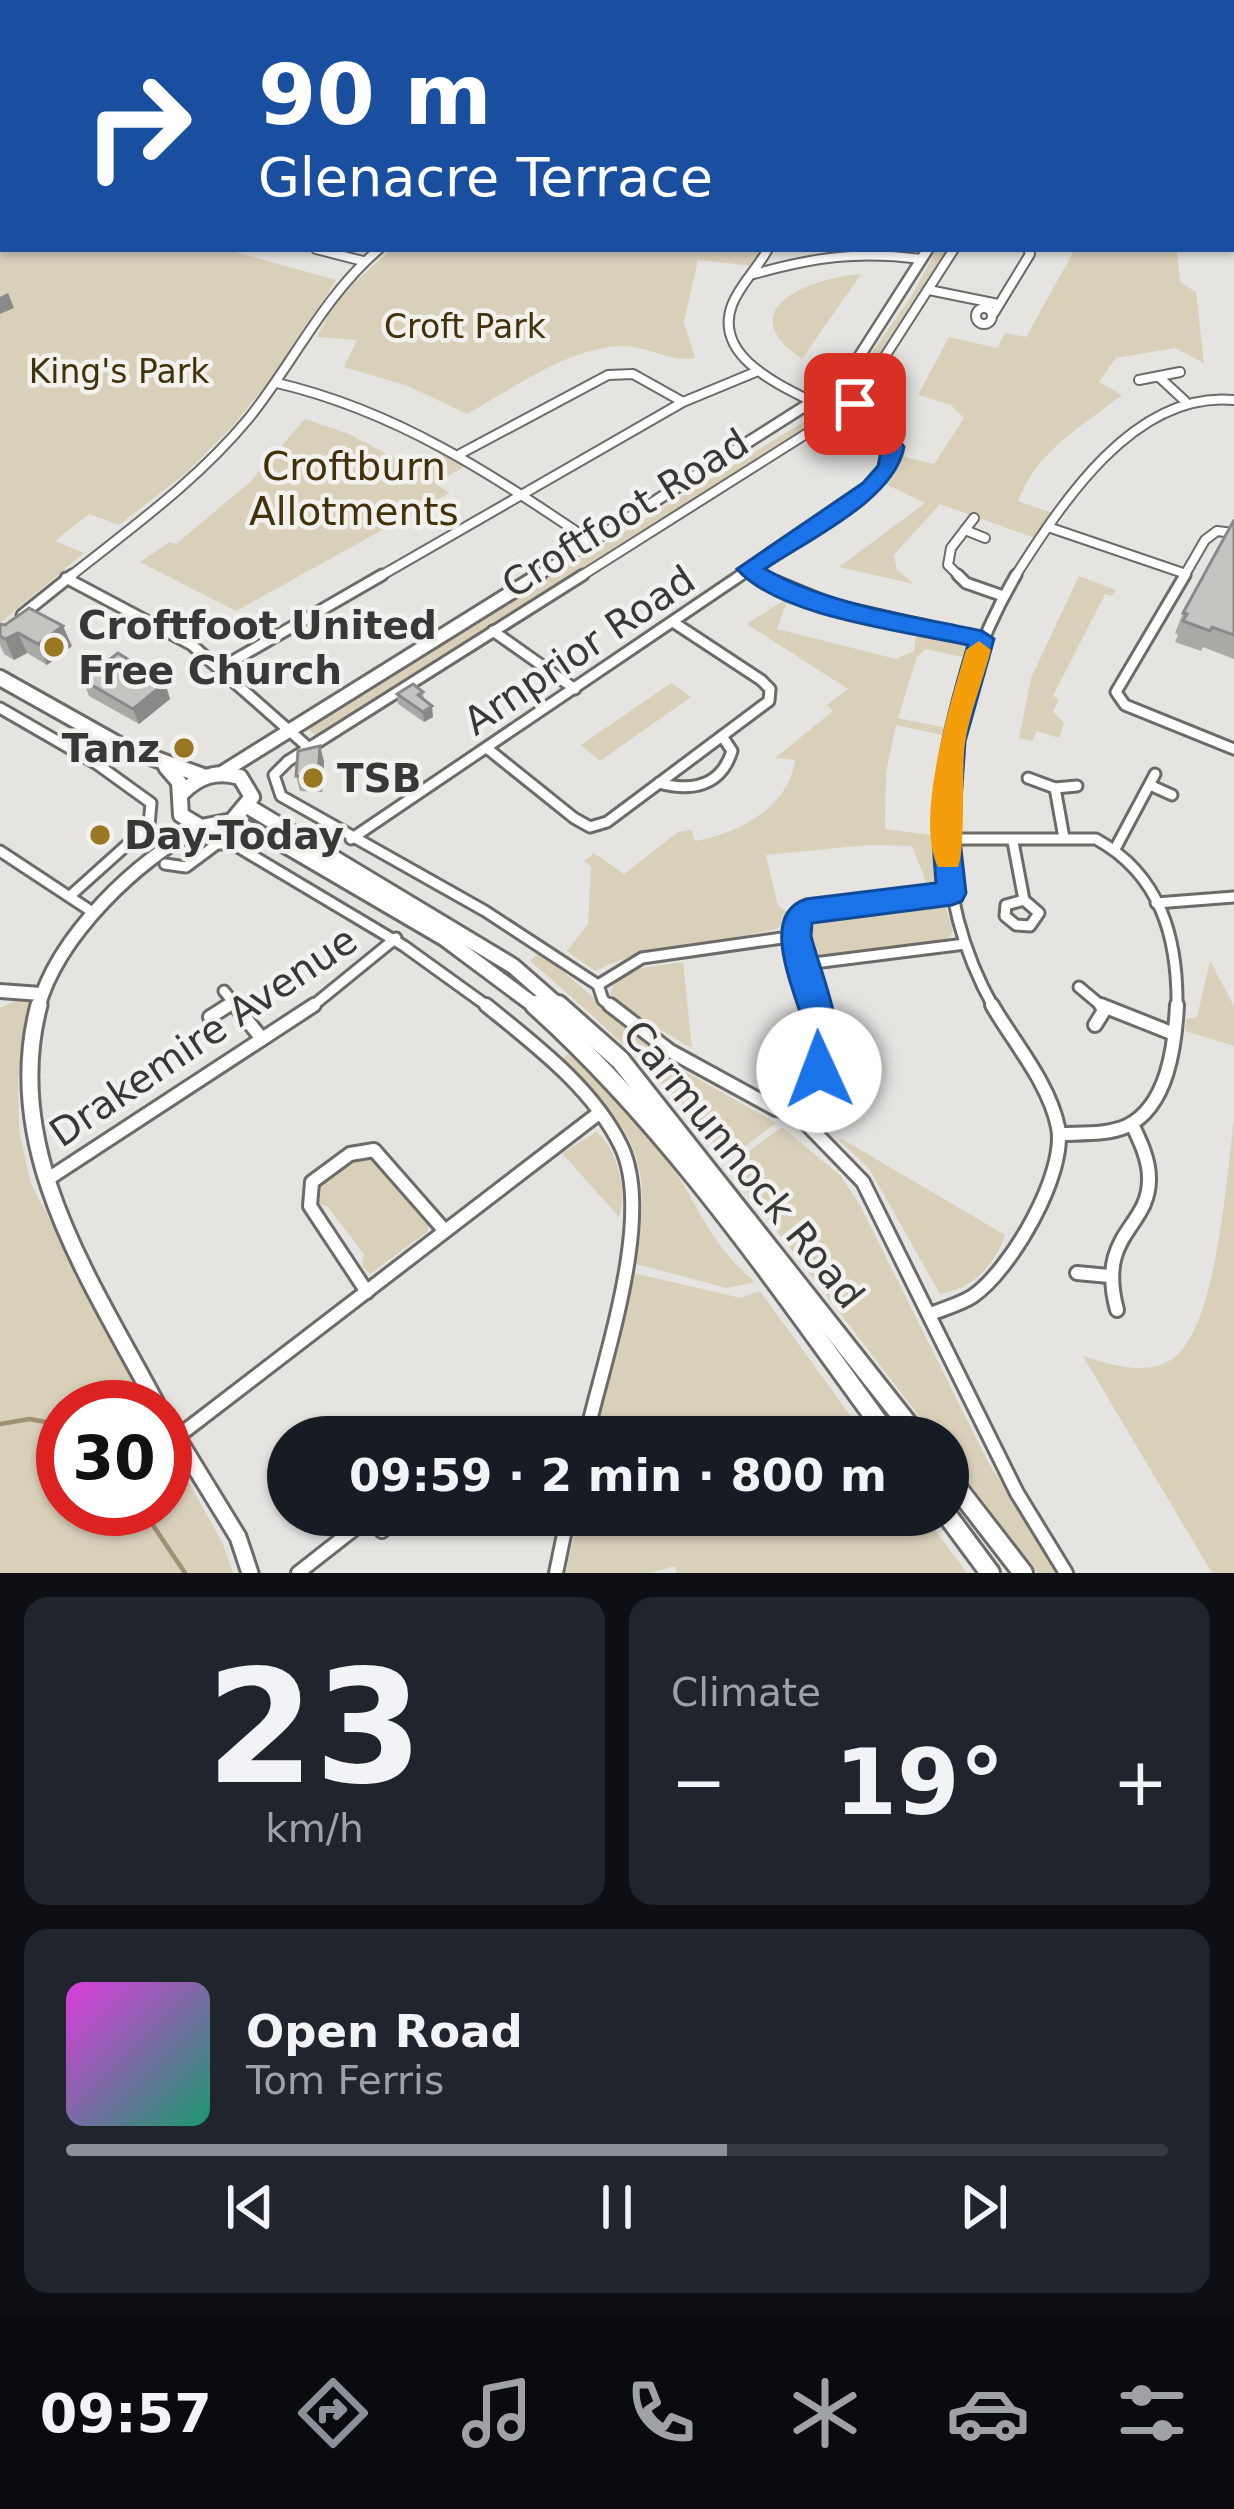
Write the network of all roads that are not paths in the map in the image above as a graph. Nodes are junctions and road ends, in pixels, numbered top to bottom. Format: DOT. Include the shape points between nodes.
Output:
graph roads {
  1 [pos="328,252"];
  2 [pos="376,252"];
  3 [pos="766,252"];
  4 [pos="844,252"];
  5 [pos="876,252"];
  6 [pos="952,252"];
  7 [pos="1029,252"];
  8 [pos="925,254"];
  9 [pos="363,261"];
  10 [pos="754,274"];
  11 [pos="928,290"];
  12 [pos="998,304"];
  13 [pos="994,314"];
  14 [pos="758,371"];
  15 [pos="1180,371"];
  16 [pos="1159,377"];
  17 [pos="1138,380"];
  18 [pos="277,382"];
  19 [pos="1234,400"];
  20 [pos="1185,401"];
  21 [pos="683,402"];
  22 [pos="815,404"];
  23 [pos="855,404"];
  24 [pos="460,454"];
  25 [pos="522,495"];
  26 [pos="974,518"];
  27 [pos="1051,528"];
  28 [pos="965,530"];
  29 [pos="1234,533"];
  30 [pos="985,538"];
  31 [pos="592,542"];
  32 [pos="748,569"];
  33 [pos="1186,574"];
  34 [pos="66,578"];
  35 [pos="1003,596"];
  36 [pos="16,620"];
  37 [pos="673,622"];
  38 [pos="493,631"];
  39 [pos="982,639"];
  40 [pos="219,669"];
  41 [pos="0,678"];
  42 [pos="575,688"];
  43 [pos="0,708"];
  44 [pos="287,729"];
  45 [pos="722,736"];
  46 [pos="309,748"];
  47 [pos="488,749"];
  48 [pos="1234,749"];
  49 [pos="243,759"];
  50 [pos="166,767"];
  51 [pos="223,772"];
  52 [pos="274,775"];
  53 [pos="203,776"];
  54 [pos="240,777"];
  55 [pos="1028,778"];
  56 [pos="659,783"];
  57 [pos="1077,786"];
  58 [pos="1055,788"];
  59 [pos="182,793"];
  60 [pos="1172,795"];
  61 [pos="249,807"];
  62 [pos="181,815"];
  63 [pos="232,822"];
  64 [pos="201,827"];
  65 [pos="1064,838"];
  66 [pos="351,839"];
  67 [pos="949,839"];
  68 [pos="170,841"];
  69 [pos="1012,842"];
  70 [pos="189,844"];
  71 [pos="1115,849"];
  72 [pos="0,851"];
  73 [pos="204,854"];
  74 [pos="165,864"];
  75 [pos="952,893"];
  76 [pos="70,896"];
  77 [pos="1234,897"];
  78 [pos="1024,900"];
  79 [pos="1156,903"];
  80 [pos="94,913"];
  81 [pos="796,936"];
  82 [pos="396,938"];
  83 [pos="965,944"];
  84 [pos="806,964"];
  85 [pos="598,985"];
  86 [pos="1079,987"];
  87 [pos="1,990"];
  88 [pos="224,991"];
  89 [pos="41,994"];
  90 [pos="233,1003"];
  91 [pos="1105,1009"];
  92 [pos="210,1017"];
  93 [pos="1095,1025"];
  94 [pos="1174,1034"];
  95 [pos="262,1039"];
  96 [pos="599,1113"];
  97 [pos="796,1113"];
  98 [pos="1132,1124"];
  99 [pos="1060,1134"];
  100 [pos="43,1182"];
  101 [pos="445,1231"];
  102 [pos="1077,1273"];
  103 [pos="1109,1276"];
  104 [pos="367,1292"];
  105 [pos="1117,1310"];
  106 [pos="932,1315"];
  107 [pos="144,1380"];
  108 [pos="591,1416"];
  109 [pos="873,1416"];
  110 [pos="902,1416"];
  111 [pos="192,1426"];
  112 [pos="192,1462"];
  113 [pos="969,1503"];
  114 [pos="345,1536"];
  115 [pos="564,1536"];
  116 [pos="963,1536"];
  117 [pos="250,1573"];
  118 [pos="298,1573"];
  119 [pos="556,1573"];
  120 [pos="990,1573"];
  121 [pos="1023,1573"];
  122 [pos="1066,1573"];
  1 -- 9 [label="street"];
  2 -- 9 [label="street"];
  3 -- 10 [label="street"];
  4 -- 10 [label="street"];
  5 -- 8 [label="street"];
  6 -- 11 [label="street, Croftfoot Road"];
  7 -- 12 [label="street"];
  8 -- 22 [label="street, Croftfoot Road" via="843,382"];
  9 -- 18 [label="street" via="328,297"];
  10 -- 14 [label="street" via="728,323 735,346"];
  11 -- 12 [label="street"];
  11 -- 23 [label="street, Croftfoot Road"];
  12 -- 13 [label="street"];
  14 -- 21 [label="street"];
  14 -- 22 [label="street"];
  15 -- 16 [label="street"];
  16 -- 17 [label="street"];
  16 -- 20 [label="street"];
  18 -- 24 [label="street" via="363,404"];
  18 -- 34 [label="street" via="206,464"];
  19 -- 20 [label="street"];
  20 -- 27 [label="street" via="1121,445"];
  21 -- 24 [label="street" via="633,374 608,375"];
  21 -- 25 [label="street"];
  22 -- 31 [label="street, Croftfoot Road"];
  23 -- 32 [label="street, Arnprior Road" via="893,447 889,468"];
  23 -- 38 [label="street, Croftfoot Road"];
  24 -- 25 [label="street"];
  25 -- 31 [label="street"];
  25 -- 40 [label="street"];
  26 -- 28 [label="street"];
  27 -- 33 [label="street"];
  27 -- 35 [label="street"];
  28 -- 30 [label="street"];
  28 -- 35 [label="street" via="948,565 966,583"];
  29 -- 33 [label="street" via="1209,535"];
  31 -- 44 [label="street, Croftfoot Road"];
  32 -- 37 [label="street, Arnprior Road"];
  32 -- 39 [label="street" via="827,605"];
  33 -- 48 [label="street" via="1116,697"];
  34 -- 36 [label="street"];
  34 -- 40 [label="street" via="169,631"];
  35 -- 39 [label="street"];
  37 -- 42 [label="street, Arnprior Road"];
  37 -- 45 [label="street" via="770,689 769,701"];
  38 -- 42 [label="street"];
  38 -- 46 [label="street, Croftfoot Road"];
  39 -- 67 [label="street" via="952,741"];
  40 -- 44 [label="street"];
  41 -- 50 [label="main road"];
  42 -- 47 [label="street, Arnprior Road"];
  43 -- 76 [label="street" via="152,803 149,825"];
  44 -- 46 [label="street"];
  44 -- 49 [label="street, Croftfoot Road"];
  45 -- 56 [label="street"];
  45 -- 56 [label="street" via="732,751 718,778 679,790"];
  46 -- 52 [label="street, Croftfoot Road"];
  47 -- 56 [label="street" via="590,826"];
  47 -- 66 [label="street, Arnprior Road"];
  49 -- 51 [label="street, Croftfoot Road"];
  49 -- 54 [label="street"];
  50 -- 53 [label="main road"];
  50 -- 59 [label="main road"];
  51 -- 53 [label="main road"];
  51 -- 54 [label="main road"];
  52 -- 66 [label="street, Carmunnock Road" via="280,796"];
  53 -- 59 [label="main road"];
  54 -- 61 [label="main road" via="252,796"];
  55 -- 58 [label="street"];
  57 -- 58 [label="street"];
  58 -- 65 [label="street"];
  59 -- 62 [label="main road"];
  60 -- 71 [label="street" via="1154,780"];
  61 -- 63 [label="main road"];
  61 -- 110 [label="main road, Carmunnock Road" via="513,966 620,1060"];
  62 -- 64 [label="main road"];
  62 -- 68 [label="street"];
  63 -- 64 [label="main road"];
  63 -- 109 [label="main road, Carmunnock Road" via="447,940 560,1027 710,1197"];
  64 -- 68 [label="street"];
  65 -- 69 [label="street"];
  65 -- 71 [label="street"];
  66 -- 85 [label="street, Carmunnock Road" via="517,930"];
  67 -- 69 [label="street"];
  67 -- 75 [label="street"];
  68 -- 80 [label="street"];
  69 -- 78 [label="street"];
  70 -- 73 [label="street"];
  71 -- 79 [label="street"];
  72 -- 76 [label="street"];
  73 -- 74 [label="street" via="186,867"];
  73 -- 82 [label="street" via="233,844"];
  75 -- 81 [label="street" via="806,911"];
  75 -- 83 [label="street"];
  76 -- 80 [label="street"];
  77 -- 79 [label="street"];
  79 -- 94 [label="street" via="1173,934"];
  80 -- 89 [label="street"];
  81 -- 84 [label="street"];
  81 -- 85 [label="street" via="642,958"];
  82 -- 95 [label="street, Drakemire Avenue"];
  82 -- 96 [label="street" via="474,993"];
  83 -- 84 [label="street"];
  83 -- 99 [label="street"];
  84 -- 97 [label="street" via="823,1040 819,1070"];
  85 -- 97 [label="street, Carmunnock Road" via="603,1000 670,1051"];
  86 -- 91 [label="street"];
  87 -- 89 [label="street"];
  88 -- 90 [label="street"];
  89 -- 100 [label="street" via="25,1100"];
  90 -- 92 [label="street"];
  90 -- 95 [label="street"];
  91 -- 93 [label="street"];
  91 -- 94 [label="street"];
  94 -- 98 [label="street" via="1166,1078"];
  95 -- 100 [label="street, Drakemire Avenue"];
  96 -- 101 [label="street"];
  96 -- 108 [label="street" via="623,1150 635,1192"];
  97 -- 106 [label="street, Carmunnock Road" via="863,1182"];
  98 -- 99 [label="street"];
  98 -- 103 [label="street" via="1149,1156 1152,1186"];
  99 -- 106 [label="street" via="1053,1178 999,1272"];
  100 -- 107 [label="street"];
  101 -- 104 [label="street"];
  101 -- 104 [label="street" via="374,1150 350,1154 312,1182 310,1206"];
  102 -- 103 [label="street"];
  103 -- 105 [label="street"];
  104 -- 111 [label="street"];
  106 -- 122 [label="street, Carmunnock Road" via="1017,1493"];
  112 -- 117 [label="street"];
  113 -- 121 [label="main road"];
  114 -- 118 [label="street"];
  115 -- 119 [label="street"];
  116 -- 120 [label="main road"];
}
